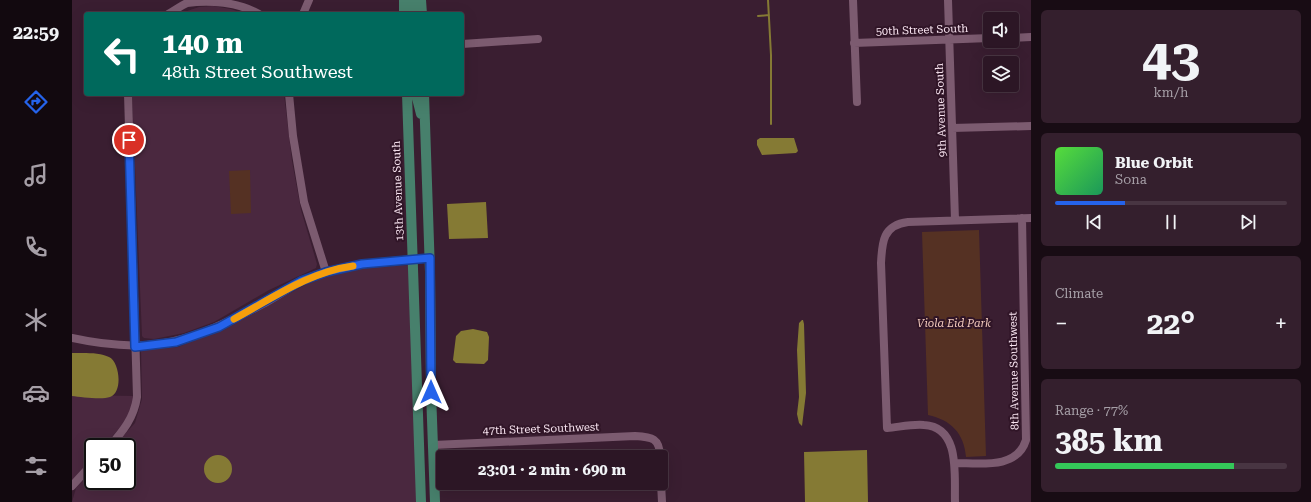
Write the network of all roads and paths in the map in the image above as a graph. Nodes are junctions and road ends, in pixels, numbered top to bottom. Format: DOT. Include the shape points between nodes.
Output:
graph roads {
  1 [pos="310,0"];
  2 [pos="404,0"];
  3 [pos="412,0"];
  4 [pos="421,0"];
  5 [pos="853,0"];
  6 [pos="948,0"];
  7 [pos="172,12"];
  8 [pos="256,12"];
  9 [pos="304,12"];
  10 [pos="404,12"];
  11 [pos="412,12"];
  12 [pos="422,12"];
  13 [pos="1031,37"];
  14 [pos="983,38"];
  15 [pos="1019,38"];
  16 [pos="538,39"];
  17 [pos="950,39"];
  18 [pos="854,43"];
  19 [pos="464,44"];
  20 [pos="128,96"];
  21 [pos="289,96"];
  22 [pos="407,96"];
  23 [pos="417,96"];
  24 [pos="424,96"];
  25 [pos="856,102"];
  26 [pos="1031,126"];
  27 [pos="425,127"];
  28 [pos="952,128"];
  29 [pos="1022,218"];
  30 [pos="1031,218"];
  31 [pos="955,220"];
  32 [pos="430,258"];
  33 [pos="412,259"];
  34 [pos="326,272"];
  35 [pos="1027,304"];
  36 [pos="72,338"];
  37 [pos="135,347"];
  38 [pos="416,367"];
  39 [pos="116,438"];
  40 [pos="433,445"];
  41 [pos="660,450"];
  42 [pos="954,464"];
  43 [pos="84,473"];
  44 [pos="72,486"];
  45 [pos="661,490"];
  46 [pos="421,502"];
  47 [pos="436,502"];
  48 [pos="662,502"];
  49 [pos="955,502"];
  1 -- 9 [label="street"];
  2 -- 10 [label="main road"];
  3 -- 11 [label="main road"];
  4 -- 12 [label="main road"];
  5 -- 18 [label="street"];
  6 -- 17 [label="street, 9th Avenue South"];
  7 -- 8 [label="street" via="201,0 217,0 245,6"];
  13 -- 15 [label="street"];
  14 -- 17 [label="street, 50th Street South"];
  16 -- 19 [label="street"];
  17 -- 18 [label="street, 50th Street South"];
  17 -- 28 [label="street, 9th Avenue South"];
  18 -- 25 [label="street"];
  20 -- 37 [label="street"];
  21 -- 34 [label="street" via="304,202"];
  22 -- 33 [label="main road, 13th Avenue South"];
  23 -- 27 [label="main road"];
  24 -- 27 [label="main road"];
  26 -- 28 [label="street"];
  27 -- 32 [label="main road"];
  28 -- 31 [label="street, 9th Avenue South"];
  29 -- 30 [label="street"];
  29 -- 31 [label="street"];
  29 -- 35 [label="street, 8th Avenue Southwest"];
  31 -- 42 [label="street" via="902,223 889,230 882,245 887,428 924,425 942,431 949,439"];
  32 -- 33 [label="street"];
  32 -- 40 [label="main road"];
  33 -- 34 [label="street" via="350,266"];
  33 -- 38 [label="main road, 13th Avenue South"];
  34 -- 37 [label="street" via="301,281 226,323 197,335 176,342"];
  35 -- 42 [label="street, 8th Avenue Southwest" via="1027,426 1024,447 1015,458 1009,460"];
  36 -- 37 [label="street"];
  37 -- 39 [label="street" via="135,410"];
  38 -- 40 [label="main road" via="420,379 424,436 426,442"];
  38 -- 46 [label="main road, 13th Avenue South"];
  40 -- 41 [label="street, 47th Street Southwest" via="635,436 649,437 660,446"];
  40 -- 47 [label="main road"];
  42 -- 49 [label="street"];
  43 -- 44 [label="street"];
  45 -- 48 [label="street"];
}
